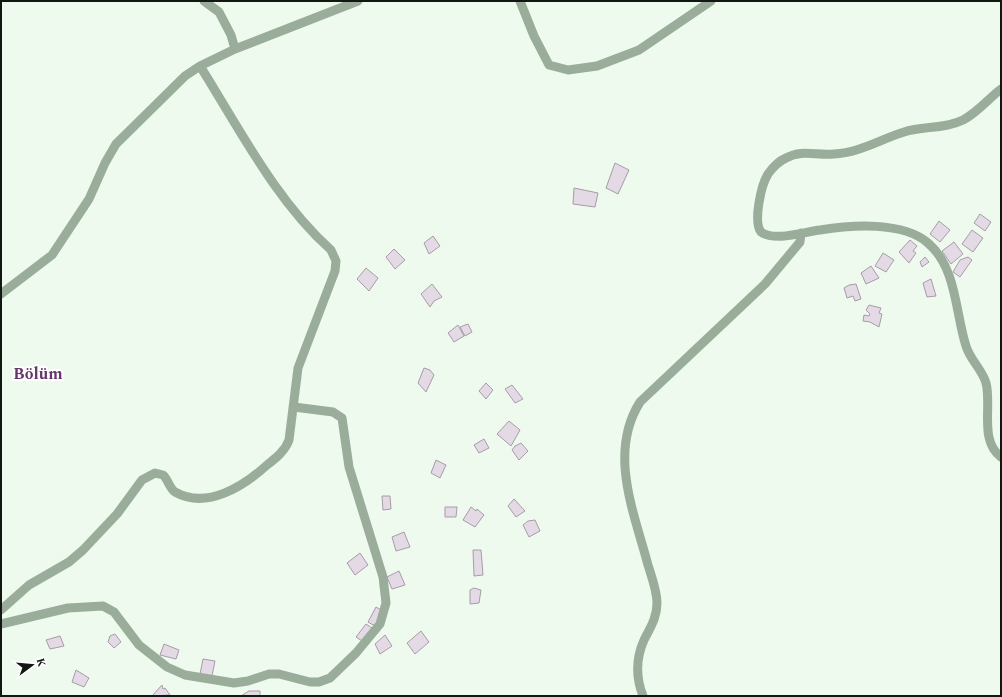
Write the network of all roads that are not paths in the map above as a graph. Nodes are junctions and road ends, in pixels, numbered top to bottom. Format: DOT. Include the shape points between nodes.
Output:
graph roads {
  1 [pos="204,1"];
  2 [pos="358,1"];
  3 [pos="520,1"];
  4 [pos="712,1"];
  5 [pos="235,49"];
  6 [pos="200,66"];
  7 [pos="1001,89"];
  8 [pos="801,233"];
  9 [pos="1,294"];
  10 [pos="294,407"];
  11 [pos="1001,457"];
  12 [pos="1,610"];
  13 [pos="1,624"];
  14 [pos="643,696"];
  1 -- 5 [label="street" via="219,12"];
  2 -- 5 [label="street"];
  3 -- 4 [label="street" via="549,65 568,70 597,66 639,50"];
  5 -- 6 [label="street"];
  6 -- 9 [label="street" via="185,76 116,144 89,199 52,255"];
  6 -- 10 [label="street" via="274,185 335,257 334,270 298,368"];
  7 -- 8 [label="street" via="972,115 957,123 904,132 848,152 800,153 783,160 772,169 764,181 758,226 764,234 772,237"];
  8 -- 11 [label="street" via="837,228 900,229 917,235 934,248 950,279 966,346 984,377 988,392 989,440"];
  8 -- 14 [label="street" via="800,242 765,284 640,402 628,425 626,482 657,600 654,622 639,656 638,680"];
  10 -- 12 [label="street" via="291,435 287,445 251,479 224,493 198,498 173,491 163,475 151,475 142,480 112,520 83,550 69,562 29,585"];
  10 -- 13 [label="street" via="333,412 342,418 349,467 383,577 386,603 380,624 334,674 325,680 314,682 274,673 234,682 185,675 167,667 139,645 114,612 103,606 68,608"];
}
